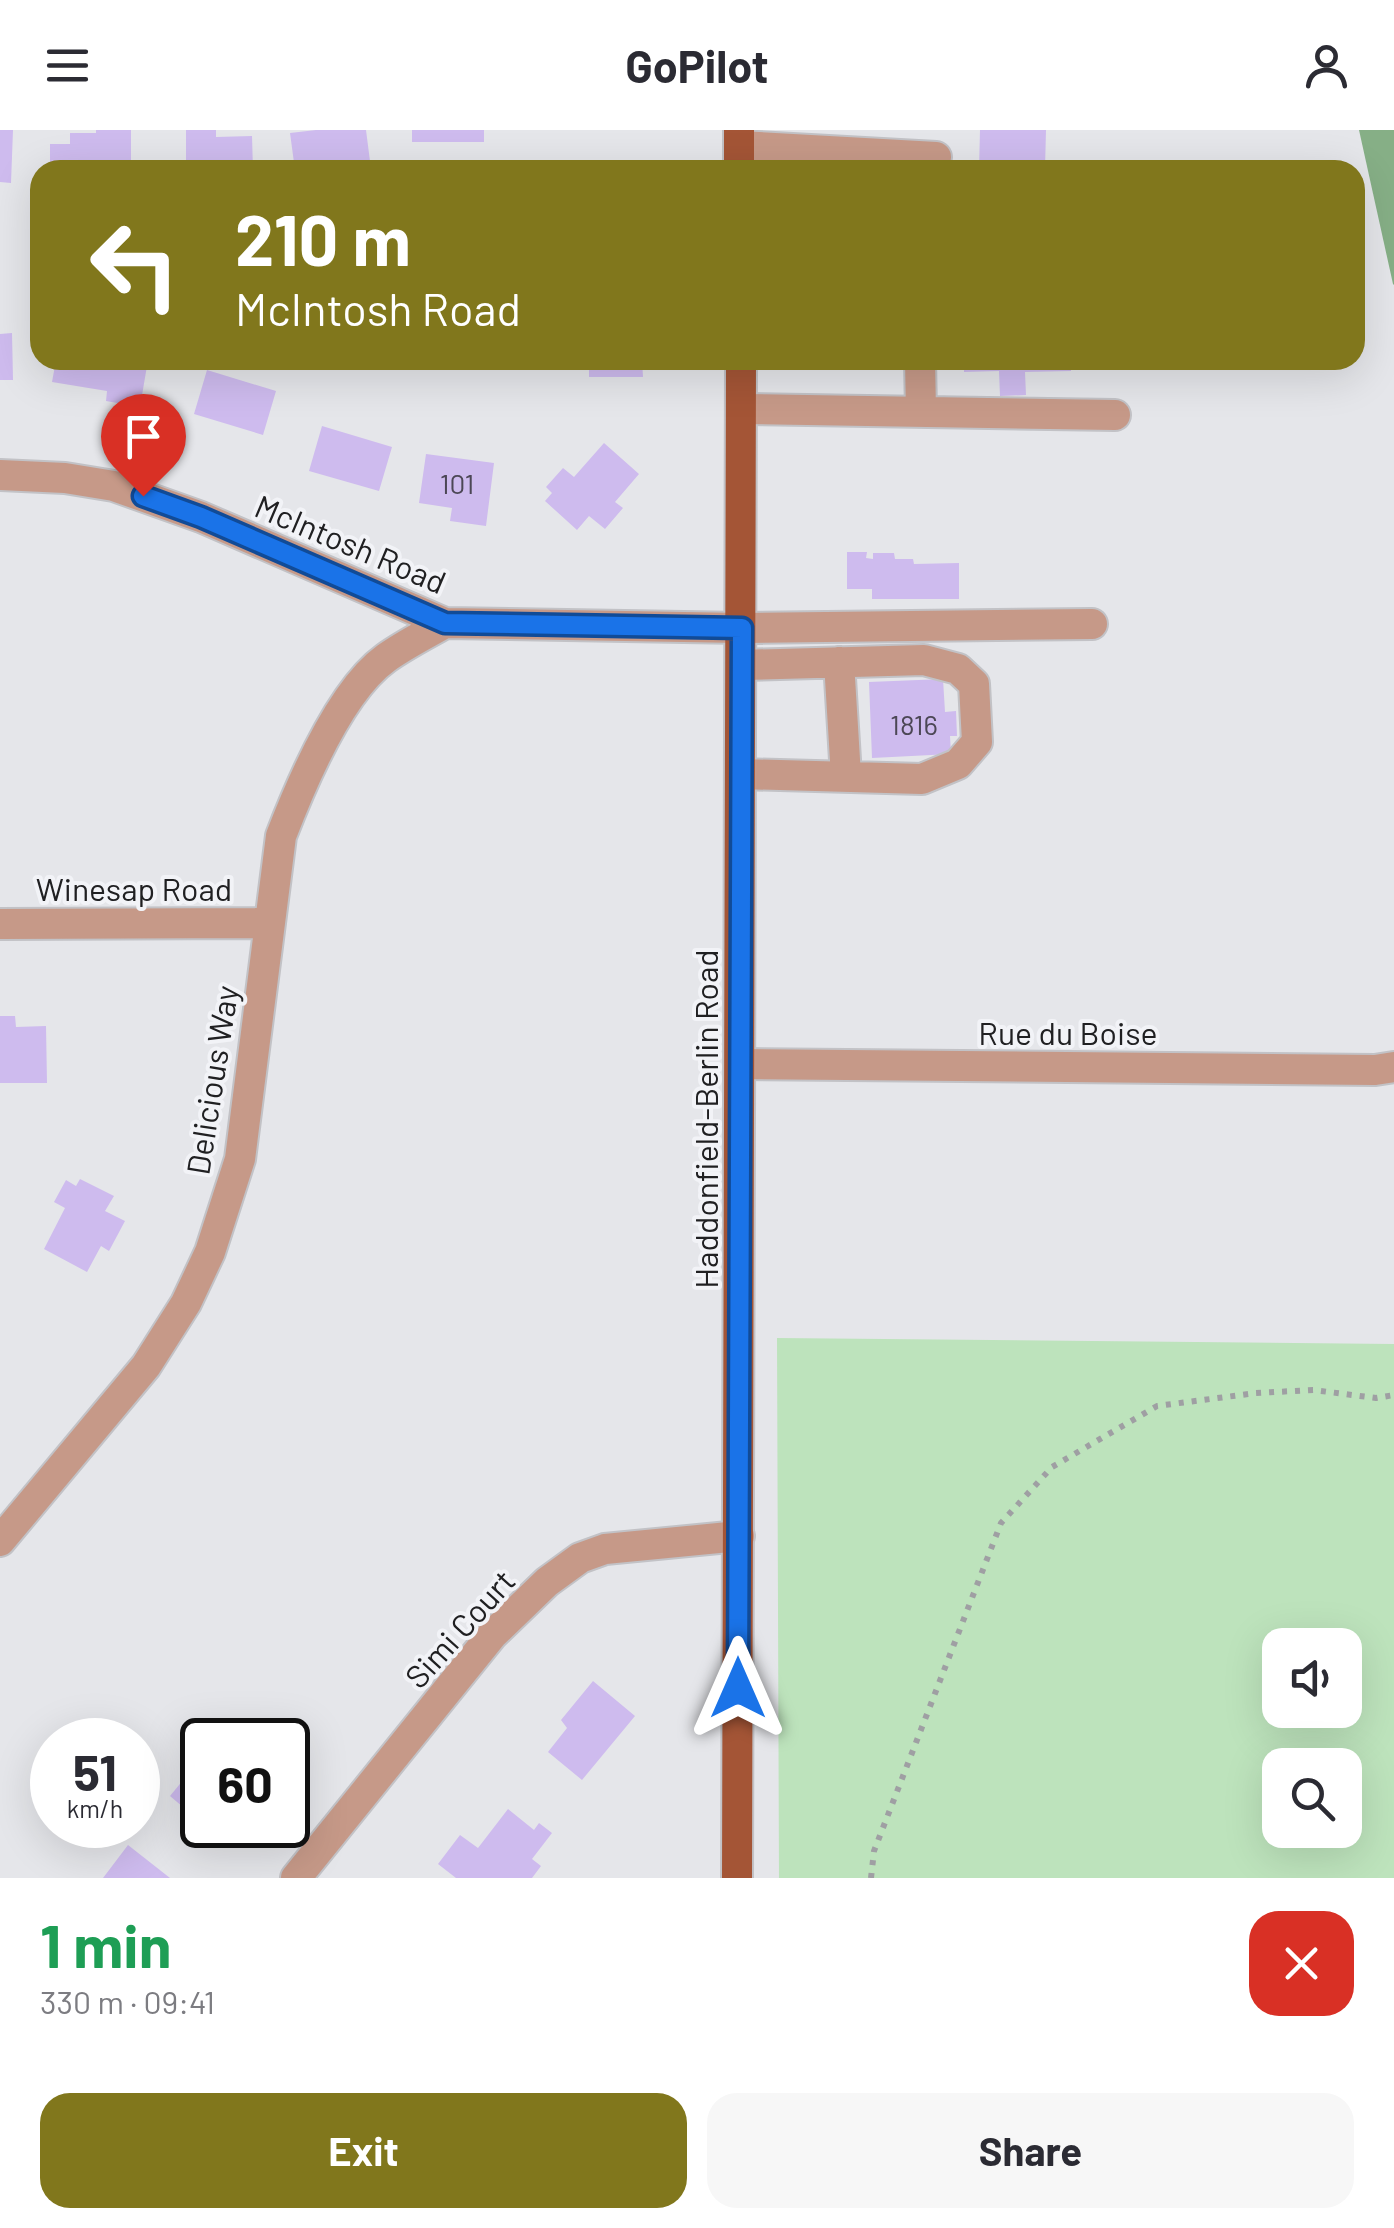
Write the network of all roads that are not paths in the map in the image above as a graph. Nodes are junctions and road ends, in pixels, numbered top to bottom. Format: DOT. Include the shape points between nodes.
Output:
graph roads {
  1 [pos="739,149"];
  2 [pos="936,157"];
  3 [pos="740,370"];
  4 [pos="920,370"];
  5 [pos="741,409"];
  6 [pos="921,412"];
  7 [pos="1115,415"];
  8 [pos="0,475"];
  9 [pos="445,623"];
  10 [pos="1092,624"];
  11 [pos="742,628"];
  12 [pos="839,662"];
  13 [pos="741,665"];
  14 [pos="741,774"];
  15 [pos="846,776"];
  16 [pos="269,923"];
  17 [pos="0,924"];
  18 [pos="741,1064"];
  19 [pos="1394,1067"];
  20 [pos="738,1536"];
  21 [pos="0,1541"];
  22 [pos="296,1878"];
  23 [pos="737,1878"];
  1 -- 2 [label="street"];
  3 -- 5 [label="main road, Haddonfield-Berlin Road"];
  4 -- 6 [label="street"];
  5 -- 6 [label="street"];
  5 -- 11 [label="main road, Haddonfield-Berlin Road"];
  6 -- 7 [label="street"];
  8 -- 9 [label="street, McIntosh Road" via="114,486"];
  9 -- 11 [label="street, McIntosh Road"];
  9 -- 16 [label="street, Delicious Way" via="382,660 341,708 280,836"];
  10 -- 11 [label="street, McIntosh Road"];
  11 -- 13 [label="main road, Haddonfield-Berlin Road"];
  12 -- 13 [label="street"];
  12 -- 15 [label="street"];
  12 -- 15 [label="street" via="924,660 958,669 974,684 978,742 958,764 922,778"];
  13 -- 14 [label="main road, Haddonfield-Berlin Road"];
  14 -- 15 [label="street"];
  14 -- 18 [label="main road, Haddonfield-Berlin Road"];
  16 -- 17 [label="street, Winesap Road"];
  16 -- 21 [label="street, Delicious Way" via="240,1159 210,1252 146,1366"];
  18 -- 19 [label="street, Rue du Boise"];
  18 -- 20 [label="main road, Haddonfield-Berlin Road"];
  20 -- 22 [label="street, Simi Court" via="605,1549 547,1582 492,1635"];
  20 -- 23 [label="main road, Haddonfield-Berlin Road"];
}
